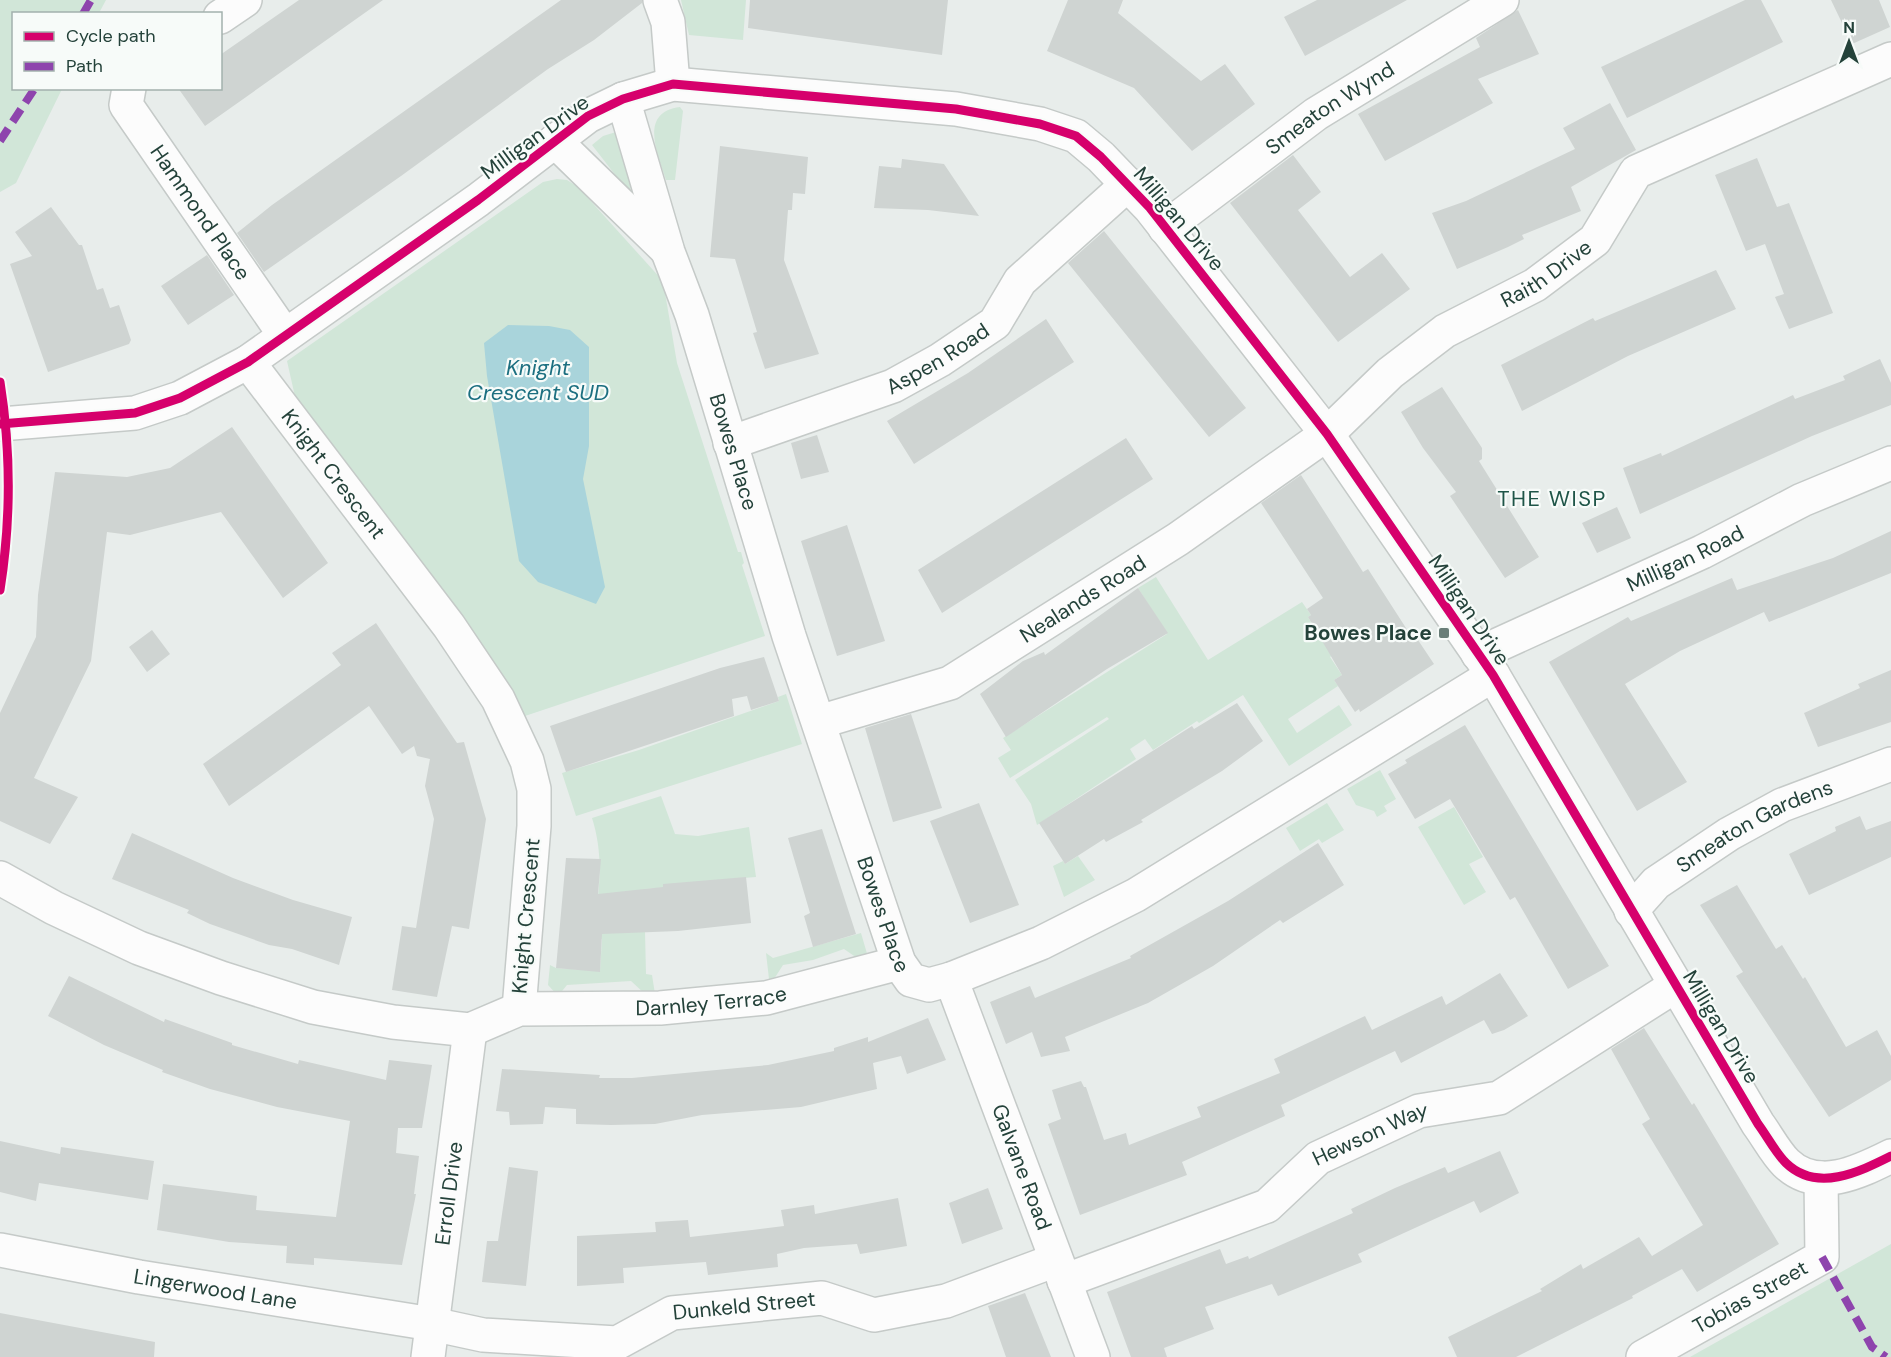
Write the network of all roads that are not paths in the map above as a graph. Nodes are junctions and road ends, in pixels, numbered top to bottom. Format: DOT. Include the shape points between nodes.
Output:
graph roads {
  1 [pos="244,0"];
  2 [pos="660,0"];
  3 [pos="1502,0"];
  4 [pos="222,16"];
  5 [pos="1891,59"];
  6 [pos="673,84"];
  7 [pos="129,90"];
  8 [pos="623,99"];
  9 [pos="555,141"];
  10 [pos="1128,184"];
  11 [pos="1165,228"];
  12 [pos="668,252"];
  13 [pos="284,334"];
  14 [pos="248,362"];
  15 [pos="0,424"];
  16 [pos="1327,434"];
  17 [pos="730,443"];
  18 [pos="1891,463"];
  19 [pos="1485,665"];
  20 [pos="819,722"];
  21 [pos="1891,764"];
  22 [pos="0,878"];
  23 [pos="1631,911"];
  24 [pos="899,963"];
  25 [pos="951,979"];
  26 [pos="1675,986"];
  27 [pos="519,1009"];
  28 [pos="470,1030"];
  29 [pos="1891,1156"];
  30 [pos="1821,1178"];
  31 [pos="0,1250"];
  32 [pos="1060,1271"];
  33 [pos="432,1324"];
  34 [pos="428,1357"];
  35 [pos="1093,1357"];
  36 [pos="1643,1357"];
  1 -- 4 [label="street"];
  2 -- 6 [label="street" via="668,22"];
  3 -- 11 [label="street, Smeaton Wynd" via="1316,114"];
  5 -- 16 [label="street, Raith Drive" via="1636,172 1595,240 1535,285 1445,331 1390,373"];
  6 -- 8 [label="street, Milligan Drive"];
  6 -- 10 [label="street, Milligan Drive" via="956,109 1040,123 1076,136"];
  7 -- 13 [label="street, Hammond Place" via="126,105"];
  8 -- 9 [label="street, Milligan Drive" via="588,116"];
  8 -- 12 [label="street, Bowes Place"];
  9 -- 12 [label="street, Bowes Place"];
  9 -- 13 [label="street, Milligan Drive" via="478,200"];
  10 -- 11 [label="street, Milligan Drive"];
  10 -- 17 [label="street, Aspen Road" via="1020,280 995,323 940,360 893,386"];
  11 -- 16 [label="street, Milligan Drive"];
  12 -- 17 [label="street, Bowes Place" via="692,315"];
  13 -- 14 [label="street, Milligan Drive"];
  14 -- 15 [label="street, Milligan Drive" via="180,398 135,413"];
  14 -- 27 [label="street, Knight Crescent" via="449,627 498,699 527,761 534,789 534,826"];
  16 -- 19 [label="street, Milligan Drive"];
  16 -- 20 [label="street, Nealands Road" via="1178,539 950,683"];
  17 -- 20 [label="street, Bowes Place"];
  18 -- 19 [label="street, Milligan Road" via="1802,500"];
  19 -- 23 [label="street, Milligan Drive"];
  19 -- 25 [label="street, Bowes Place" via="1136,895 1041,943"];
  20 -- 24 [label="street, Bowes Place"];
  21 -- 23 [label="street, Smeaton Gardens" via="1782,805 1730,834 1656,883"];
  22 -- 28 [label="street, Knight Crescent" via="139,948 220,978 313,1007 393,1022"];
  23 -- 26 [label="street, Milligan Drive"];
  24 -- 25 [label="street, Bowes Place" via="911,980 929,985"];
  24 -- 27 [label="street, Darnley Terrace" via="765,998 660,1008"];
  25 -- 32 [label="street, Galvane Road"];
  26 -- 30 [label="street, Milligan Drive" via="1785,1162 1802,1175"];
  26 -- 32 [label="street, Hewson Way" via="1499,1098 1419,1112 1318,1158 1267,1206"];
  27 -- 28 [label="street, Knight Crescent"];
  28 -- 33 [label="street, Erroll Drive"];
  29 -- 30 [label="street, Milligan Drive" via="1847,1177"];
  30 -- 36 [label="street, Tobias Street" via="1822,1257"];
  31 -- 33 [label="street, Lingerwood Lane" via="139,1277"];
  32 -- 33 [label="street, Dunkeld Street" via="874,1315 822,1298 672,1313 618,1343 483,1335"];
  32 -- 35 [label="street, Galvane Road"];
  33 -- 34 [label="street, Erroll Drive"];
}
